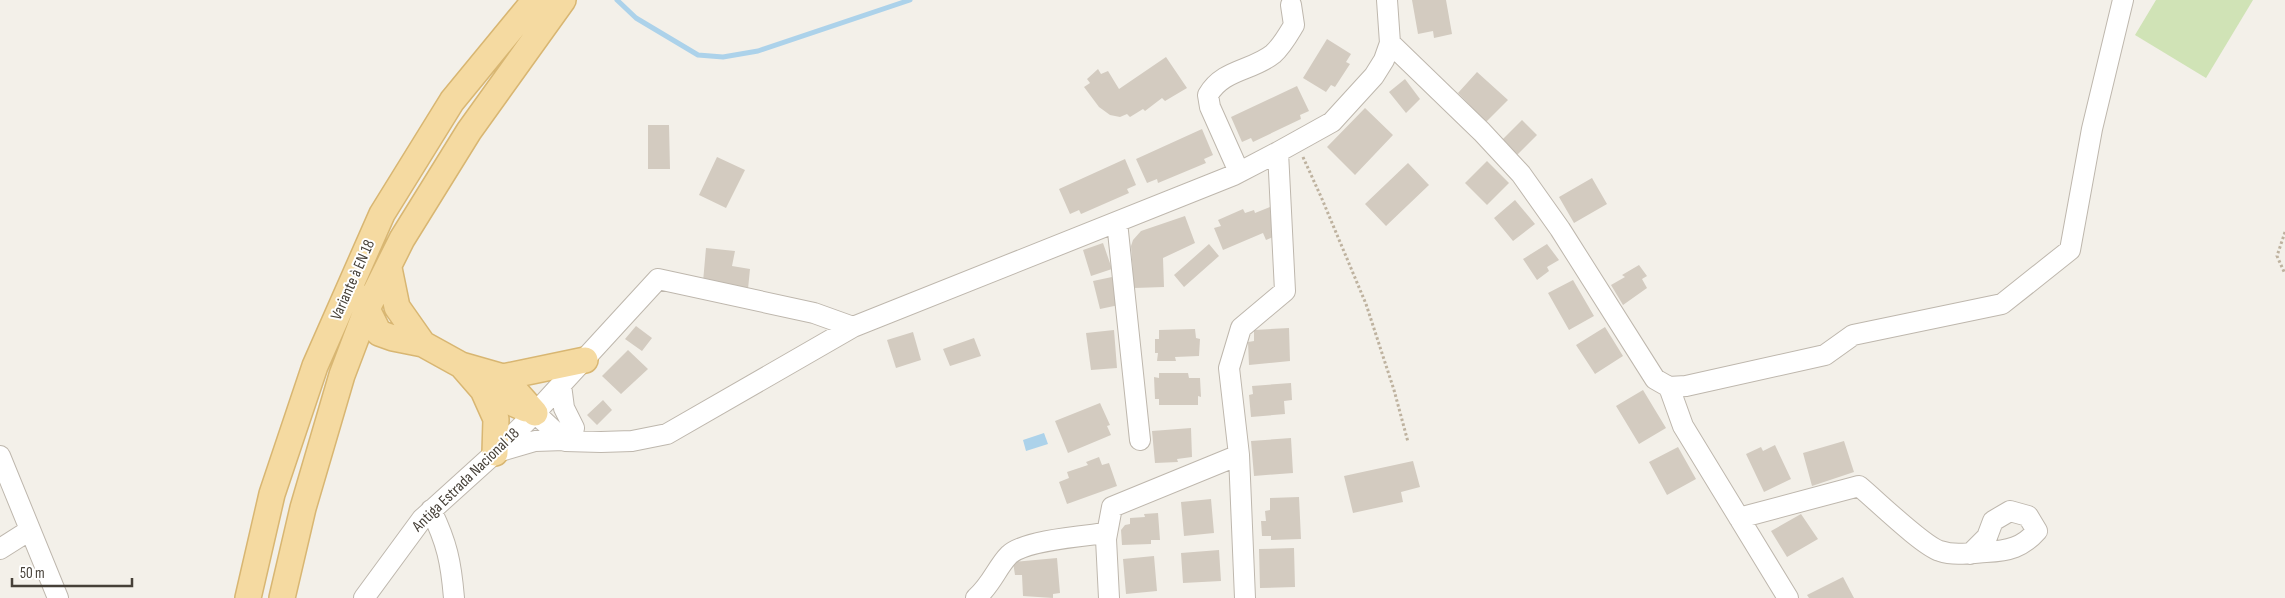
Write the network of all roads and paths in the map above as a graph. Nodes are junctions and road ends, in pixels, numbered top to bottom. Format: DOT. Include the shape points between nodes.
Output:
graph roads {
  1 [pos="535,0"];
  2 [pos="564,0"];
  3 [pos="1387,0"];
  4 [pos="2123,0"];
  5 [pos="1290,2"];
  6 [pos="1390,43"];
  7 [pos="1284,148"];
  8 [pos="1239,172"];
  9 [pos="1117,222"];
  10 [pos="2285,232"];
  11 [pos="359,266"];
  12 [pos="389,268"];
  13 [pos="2285,274"];
  14 [pos="397,307"];
  15 [pos="367,309"];
  16 [pos="338,315"];
  17 [pos="853,327"];
  18 [pos="393,338"];
  19 [pos="423,344"];
  20 [pos="585,360"];
  21 [pos="349,361"];
  22 [pos="493,384"];
  23 [pos="561,385"];
  24 [pos="1669,387"];
  25 [pos="535,413"];
  26 [pos="569,434"];
  27 [pos="1140,440"];
  28 [pos="1408,442"];
  29 [pos="495,453"];
  30 [pos="1238,455"];
  31 [pos="0,456"];
  32 [pos="431,510"];
  33 [pos="1739,518"];
  34 [pos="30,530"];
  35 [pos="1107,533"];
  36 [pos="0,549"];
  37 [pos="1970,554"];
  38 [pos="58,598"];
  39 [pos="248,598"];
  40 [pos="282,598"];
  41 [pos="364,598"];
  42 [pos="454,598"];
  43 [pos="976,598"];
  44 [pos="1109,598"];
  45 [pos="1245,598"];
  46 [pos="1788,598"];
  1 -- 11 [label="main road, Variante à EN 18" via="452,101 382,214"];
  2 -- 12 [label="main road, Variante à EN 18" via="469,131 402,239"];
  3 -- 6 [label="street"];
  4 -- 24 [label="street" via="2092,129 2070,250 2002,304 1853,335 1825,355"];
  5 -- 8 [label="street" via="1294,25 1285,40 1272,54 1214,84 1208,95 1210,107"];
  6 -- 7 [label="street" via="1374,76 1332,122"];
  6 -- 24 [label="street" via="1521,174 1655,379"];
  7 -- 8 [label="street"];
  7 -- 28 [label="path" via="1306,161 1366,304"];
  7 -- 30 [label="street" via="1285,291 1241,328 1229,368"];
  8 -- 9 [label="street"];
  9 -- 17 [label="street"];
  9 -- 27 [label="street"];
  10 -- 13 [label="path" via="2277,256"];
  11 -- 15 [label="main road"];
  11 -- 16 [label="main road, Variante à EN 18"];
  12 -- 14 [label="main road"];
  12 -- 15 [label="main road, Variante à EN 18"];
  14 -- 15 [label="main road"];
  14 -- 19 [label="main road"];
  15 -- 16 [label="main road"];
  15 -- 18 [label="main road" via="379,333"];
  15 -- 21 [label="main road, Variante à EN 18"];
  16 -- 39 [label="main road, Variante à EN 18" via="315,366 272,494"];
  17 -- 20 [label="street, Antiga Estrada Nacional 18" via="814,313 658,279"];
  17 -- 26 [label="street" via="668,434 632,441 601,442"];
  18 -- 19 [label="main road"];
  18 -- 21 [label="main road"];
  19 -- 22 [label="main road"];
  20 -- 22 [label="main road"];
  20 -- 23 [label="street, Antiga Estrada Nacional 18"];
  21 -- 40 [label="main road, Variante à EN 18" via="303,508"];
  22 -- 25 [label="main road"];
  22 -- 29 [label="main road"];
  23 -- 25 [label="street, Antiga Estrada Nacional 18"];
  23 -- 26 [label="street"];
  24 -- 33 [label="street" via="1683,426"];
  25 -- 26 [label="street"];
  25 -- 29 [label="street, Antiga Estrada Nacional 18"];
  26 -- 29 [label="street"];
  29 -- 32 [label="street, Antiga Estrada Nacional 18"];
  30 -- 35 [label="street" via="1112,507"];
  30 -- 45 [label="street"];
  31 -- 34 [label="street"];
  32 -- 41 [label="street, Antiga Estrada Nacional 18"];
  32 -- 42 [label="street" via="445,539"];
  33 -- 37 [label="street" via="1859,486 1939,551"];
  33 -- 46 [label="street"];
  34 -- 36 [label="street"];
  34 -- 38 [label="street"];
  35 -- 43 [label="street" via="1027,545 1010,555 988,588"];
  35 -- 44 [label="street"];
}
